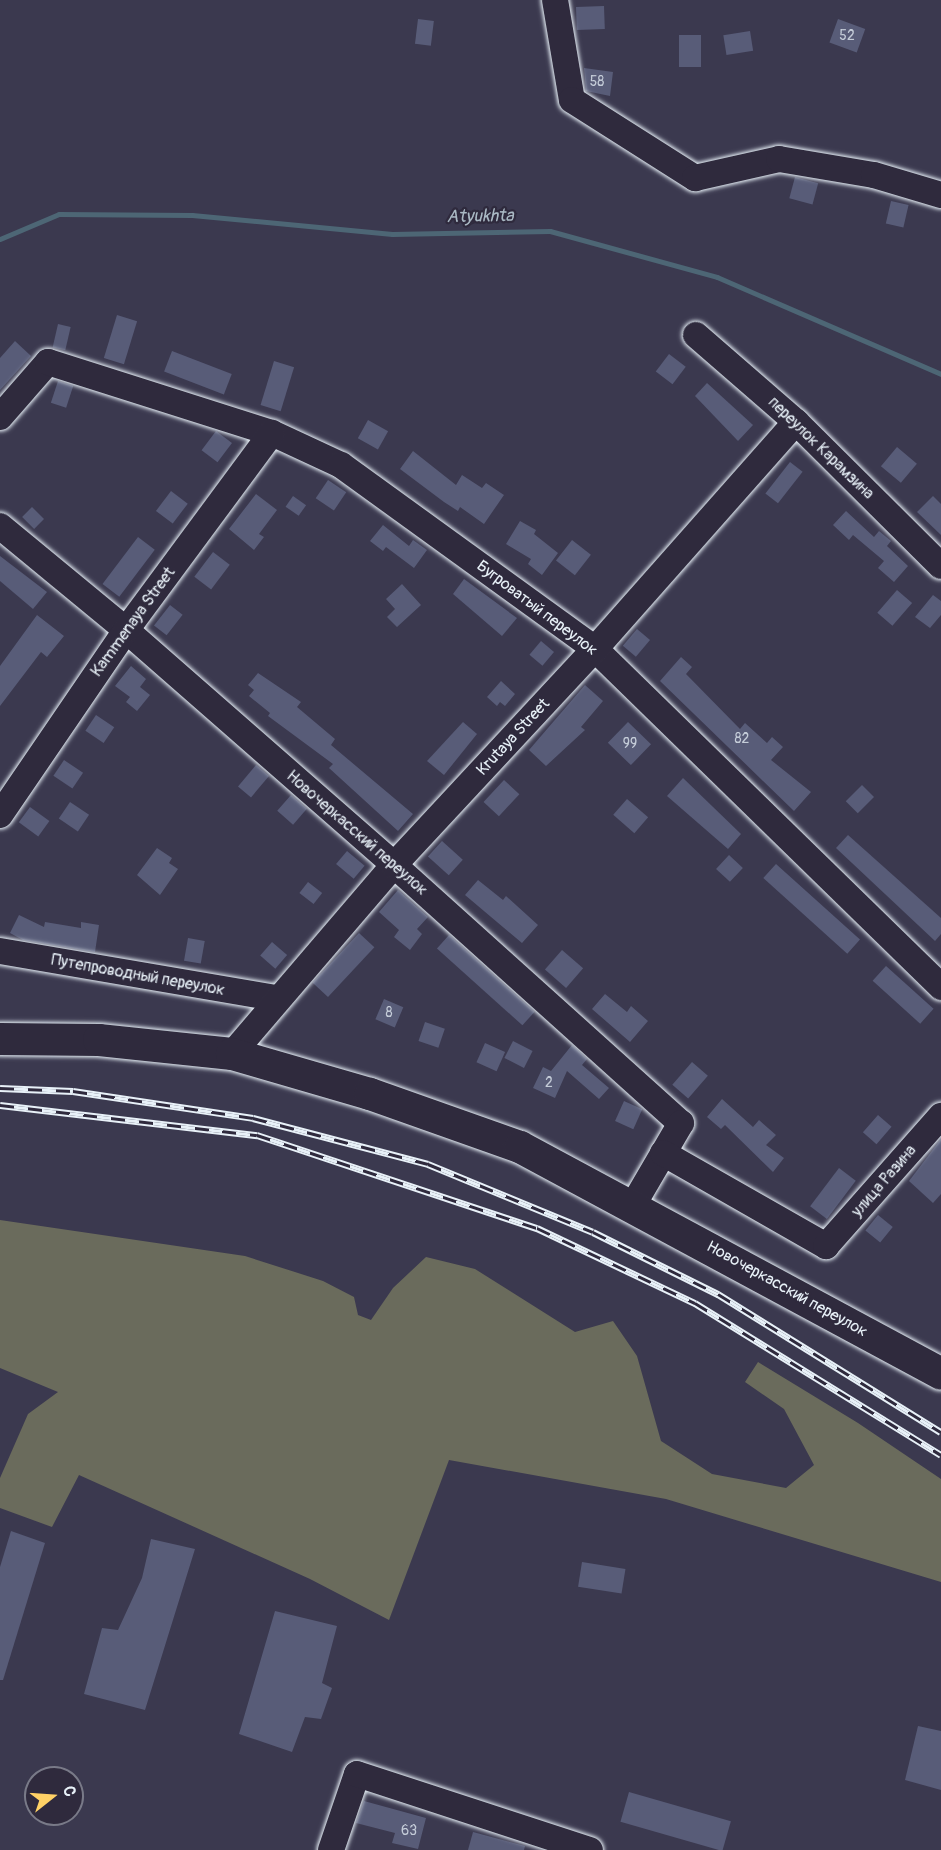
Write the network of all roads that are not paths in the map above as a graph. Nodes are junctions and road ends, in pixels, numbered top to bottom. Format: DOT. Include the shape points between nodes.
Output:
graph roads {
  1 [pos="555,0"];
  2 [pos="941,195"];
  3 [pos="696,334"];
  4 [pos="0,417"];
  5 [pos="796,422"];
  6 [pos="272,433"];
  7 [pos="0,526"];
  8 [pos="941,566"];
  9 [pos="126,630"];
  10 [pos="595,649"];
  11 [pos="0,815"];
  12 [pos="394,865"];
  13 [pos="0,951"];
  14 [pos="941,987"];
  15 [pos="276,998"];
  16 [pos="0,1039"];
  17 [pos="232,1054"];
  18 [pos="941,1116"];
  19 [pos="663,1153"];
  20 [pos="633,1205"];
  21 [pos="941,1374"];
  22 [pos="331,1850"];
  23 [pos="590,1850"];
  1 -- 2 [label="street" via="572,100 695,178 779,159 874,175"];
  3 -- 5 [label="street, переулок Карамзина"];
  4 -- 6 [label="street, Бугроватый переулок" via="48,362"];
  5 -- 8 [label="street, переулок Карамзина"];
  5 -- 10 [label="street, Krutaya Street"];
  6 -- 9 [label="street, Kammenaya Street"];
  6 -- 10 [label="street, Бугроватый переулок" via="341,465"];
  7 -- 9 [label="street, Новочеркасский переулок"];
  9 -- 11 [label="street, Kammenaya Street"];
  9 -- 12 [label="street, Новочеркасский переулок"];
  10 -- 12 [label="street, Krutaya Street"];
  10 -- 14 [label="street, Бугроватый переулок"];
  12 -- 15 [label="street, Krutaya Street"];
  12 -- 19 [label="street, Новочеркасский переулок" via="681,1123"];
  13 -- 15 [label="street, Путепроводный переулок"];
  15 -- 17 [label="street, Krutaya Street"];
  16 -- 17 [label="main road, Новочеркасский переулок" via="99,1040"];
  17 -- 20 [label="main road, Новочеркасский переулок" via="370,1094 520,1147"];
  18 -- 19 [label="street, улица Разина" via="826,1246"];
  19 -- 20 [label="street, Новочеркасский переулок"];
  20 -- 21 [label="main road, Новочеркасский переулок"];
  22 -- 23 [label="street" via="357,1774"];
}
